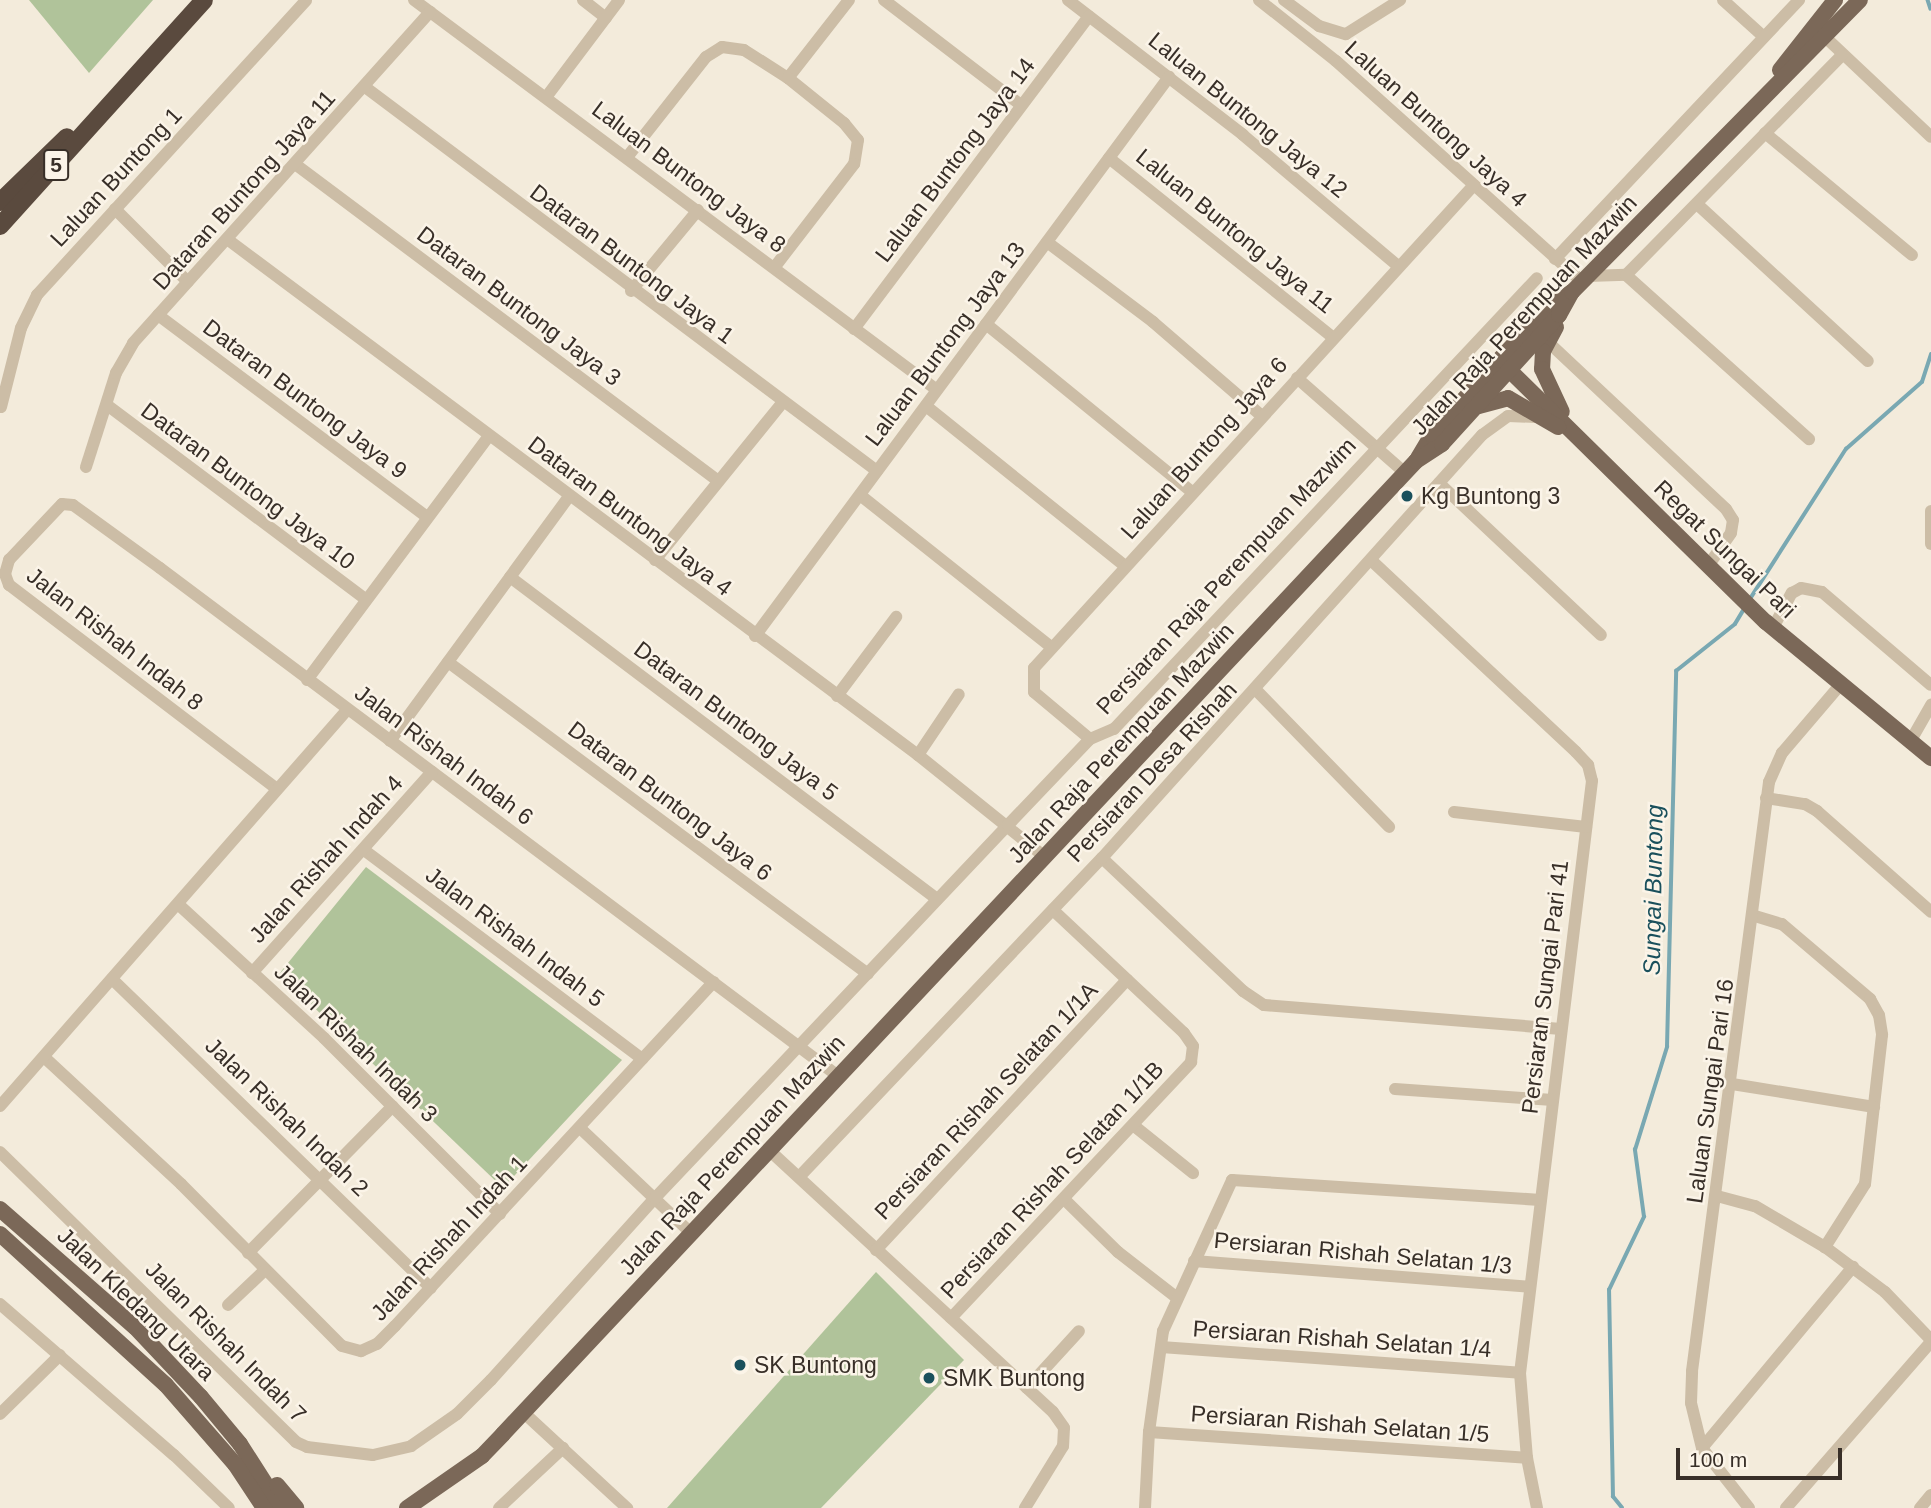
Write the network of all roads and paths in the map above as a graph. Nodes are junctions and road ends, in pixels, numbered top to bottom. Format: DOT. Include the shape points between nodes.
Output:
graph roads {
  1 [pos="204,0"];
  2 [pos="306,0"];
  3 [pos="414,0"];
  4 [pos="583,0"];
  5 [pos="619,0"];
  6 [pos="849,0"];
  7 [pos="884,0"];
  8 [pos="1068,0"];
  9 [pos="1259,0"];
  10 [pos="1284,0"];
  11 [pos="1400,0"];
  12 [pos="1723,0"];
  13 [pos="1799,0"];
  14 [pos="1835,0"];
  15 [pos="1859,0"];
  16 [pos="430,12"];
  17 [pos="1089,16"];
  18 [pos="606,18"];
  19 [pos="1824,36"];
  20 [pos="1764,37"];
  21 [pos="1842,55"];
  22 [pos="1169,77"];
  23 [pos="788,78"];
  24 [pos="365,87"];
  25 [pos="547,96"];
  26 [pos="109,100"];
  27 [pos="1760,102"];
  28 [pos="1021,105"];
  29 [pos="1765,133"];
  30 [pos="1931,137"];
  31 [pos="628,156"];
  32 [pos="1109,158"];
  33 [pos="295,164"];
  34 [pos="1474,185"];
  35 [pos="0,202"];
  36 [pos="1697,204"];
  37 [pos="115,209"];
  38 [pos="698,210"];
  39 [pos="0,226"];
  40 [pos="227,239"];
  41 [pos="1047,242"];
  42 [pos="1912,255"];
  43 [pos="1555,259"];
  44 [pos="1399,267"];
  45 [pos="775,268"];
  46 [pos="1626,275"];
  47 [pos="1537,278"];
  48 [pos="188,282"];
  49 [pos="1577,289"];
  50 [pos="631,291"];
  51 [pos="158,315"];
  52 [pos="986,324"];
  53 [pos="854,329"];
  54 [pos="1334,338"];
  55 [pos="1547,341"];
  56 [pos="1868,361"];
  57 [pos="1504,365"];
  58 [pos="1297,378"];
  59 [pos="936,390"];
  60 [pos="783,402"];
  61 [pos="107,405"];
  62 [pos="926,406"];
  63 [pos="1,407"];
  64 [pos="1262,416"];
  65 [pos="1466,416"];
  66 [pos="1541,417"];
  67 [pos="1571,430"];
  68 [pos="489,436"];
  69 [pos="1809,439"];
  70 [pos="1376,447"];
  71 [pos="86,467"];
  72 [pos="1411,467"];
  73 [pos="877,471"];
  74 [pos="717,480"];
  75 [pos="1438,483"];
  76 [pos="1192,492"];
  77 [pos="860,495"];
  78 [pos="569,496"];
  79 [pos="62,504"];
  80 [pos="1931,511"];
  81 [pos="426,516"];
  82 [pos="1931,544"];
  83 [pos="655,560"];
  84 [pos="1373,562"];
  85 [pos="1125,566"];
  86 [pos="1707,566"];
  87 [pos="510,577"];
  88 [pos="365,599"];
  89 [pos="896,617"];
  90 [pos="1770,625"];
  91 [pos="1601,635"];
  92 [pos="755,636"];
  93 [pos="1051,647"];
  94 [pos="448,662"];
  95 [pos="307,680"];
  96 [pos="1840,685"];
  97 [pos="1931,685"];
  98 [pos="1256,690"];
  99 [pos="958,694"];
  100 [pos="837,696"];
  101 [pos="1931,705"];
  102 [pos="347,710"];
  103 [pos="1090,739"];
  104 [pos="390,741"];
  105 [pos="1910,742"];
  106 [pos="919,755"];
  107 [pos="1931,758"];
  108 [pos="432,772"];
  109 [pos="277,789"];
  110 [pos="1766,798"];
  111 [pos="1454,812"];
  112 [pos="1007,825"];
  113 [pos="1389,827"];
  114 [pos="1586,827"];
  115 [pos="364,850"];
  116 [pos="1045,857"];
  117 [pos="1102,858"];
  118 [pos="937,899"];
  119 [pos="179,905"];
  120 [pos="1053,910"];
  121 [pos="1931,912"];
  122 [pos="1755,916"];
  123 [pos="252,972"];
  124 [pos="868,974"];
  125 [pos="112,979"];
  126 [pos="1127,980"];
  127 [pos="714,982"];
  128 [pos="1561,1029"];
  129 [pos="798,1047"];
  130 [pos="44,1057"];
  131 [pos="642,1059"];
  132 [pos="838,1076"];
  133 [pos="1732,1084"];
  134 [pos="1395,1089"];
  135 [pos="1553,1100"];
  136 [pos="0,1106"];
  137 [pos="393,1106"];
  138 [pos="1874,1107"];
  139 [pos="1133,1125"];
  140 [pos="581,1129"];
  141 [pos="769,1150"];
  142 [pos="0,1152"];
  143 [pos="1193,1173"];
  144 [pos="320,1177"];
  145 [pos="799,1177"];
  146 [pos="1717,1196"];
  147 [pos="0,1198"];
  148 [pos="655,1198"];
  149 [pos="1064,1199"];
  150 [pos="1540,1200"];
  151 [pos="0,1209"];
  152 [pos="500,1214"];
  153 [pos="691,1233"];
  154 [pos="0,1234"];
  155 [pos="1825,1247"];
  156 [pos="876,1250"];
  157 [pos="248,1253"];
  158 [pos="54,1255"];
  159 [pos="1194,1261"];
  160 [pos="1853,1267"];
  161 [pos="265,1270"];
  162 [pos="1529,1287"];
  163 [pos="431,1288"];
  164 [pos="1177,1298"];
  165 [pos="0,1304"];
  166 [pos="228,1305"];
  167 [pos="951,1318"];
  168 [pos="1079,1331"];
  169 [pos="1931,1341"];
  170 [pos="1161,1346"];
  171 [pos="61,1355"];
  172 [pos="1520,1373"];
  173 [pos="1027,1388"];
  174 [pos="523,1412"];
  175 [pos="0,1413"];
  176 [pos="1149,1432"];
  177 [pos="240,1444"];
  178 [pos="563,1448"];
  179 [pos="1702,1448"];
  180 [pos="1527,1458"];
  181 [pos="1931,1495"];
  182 [pos="409,1506"];
  183 [pos="229,1508"];
  184 [pos="264,1508"];
  185 [pos="281,1508"];
  186 [pos="296,1508"];
  187 [pos="499,1508"];
  188 [pos="626,1508"];
  189 [pos="1025,1508"];
  190 [pos="1145,1508"];
  191 [pos="1537,1508"];
  192 [pos="1749,1508"];
  193 [pos="1786,1508"];
  194 [pos="1920,1508"];
  1 -- 26 [label="highway, 5"];
  2 -- 37 [label="street, Laluan Buntong 1"];
  3 -- 16 [label="street, Laluan Buntong Jaya 8"];
  4 -- 18 [label="street"];
  5 -- 18 [label="street"];
  6 -- 23 [label="street"];
  7 -- 28 [label="street"];
  8 -- 17 [label="street, Laluan Buntong Jaya 12"];
  9 -- 34 [label="street, Laluan Buntong Jaya 4" via="1336,61"];
  10 -- 11 [label="street" via="1336,33 1359,30"];
  12 -- 20 [label="street"];
  13 -- 20 [label="street"];
  14 -- 27 [label="main road"];
  15 -- 19 [label="main road, Jalan Raja Perempuan Mazwin"];
  16 -- 24 [label="street, Dataran Buntong Jaya 11"];
  16 -- 25 [label="street, Laluan Buntong Jaya 8"];
  17 -- 22 [label="street, Laluan Buntong Jaya 12"];
  17 -- 28 [label="street, Laluan Buntong Jaya 14"];
  18 -- 25 [label="street"];
  19 -- 21 [label="street"];
  19 -- 27 [label="main road, Jalan Raja Perempuan Mazwin"];
  20 -- 43 [label="street"];
  21 -- 29 [label="street"];
  21 -- 30 [label="street"];
  22 -- 32 [label="street, Laluan Buntong Jaya 13"];
  22 -- 44 [label="street, Laluan Buntong Jaya 12"];
  23 -- 31 [label="street" via="744,50 722,47 706,57"];
  23 -- 45 [label="street" via="858,140 854,163"];
  24 -- 33 [label="street, Dataran Buntong Jaya 11"];
  24 -- 50 [label="street, Dataran Buntong Jaya 1"];
  25 -- 31 [label="street, Laluan Buntong Jaya 8"];
  26 -- 35 [label="highway, 5"];
  26 -- 39 [label="highway, 5"];
  27 -- 49 [label="main road, Jalan Raja Perempuan Mazwin"];
  28 -- 53 [label="street, Laluan Buntong Jaya 14"];
  29 -- 36 [label="street"];
  29 -- 42 [label="street"];
  31 -- 38 [label="street, Laluan Buntong Jaya 8"];
  32 -- 41 [label="street, Laluan Buntong Jaya 13"];
  32 -- 54 [label="street, Laluan Buntong Jaya 11"];
  33 -- 40 [label="street, Dataran Buntong Jaya 11"];
  33 -- 74 [label="street, Dataran Buntong Jaya 3"];
  34 -- 43 [label="street, Laluan Buntong Jaya 4"];
  34 -- 44 [label="street, Laluan Buntong Jaya 6"];
  36 -- 46 [label="street"];
  36 -- 56 [label="street"];
  37 -- 48 [label="street"];
  37 -- 63 [label="street, Laluan Buntong 1" via="37,295 21,328"];
  38 -- 45 [label="street, Laluan Buntong Jaya 8"];
  38 -- 50 [label="street"];
  40 -- 48 [label="street, Dataran Buntong Jaya 11"];
  40 -- 68 [label="street, Dataran Buntong Jaya 4"];
  41 -- 52 [label="street, Laluan Buntong Jaya 13"];
  41 -- 64 [label="street" via="1153,322"];
  43 -- 49 [label="street, Laluan Buntong Jaya 4"];
  44 -- 54 [label="street, Laluan Buntong Jaya 6"];
  45 -- 53 [label="street, Laluan Buntong Jaya 8"];
  46 -- 49 [label="street"];
  46 -- 69 [label="street"];
  47 -- 70 [label="street, Persiaran Raja Perempuan Mazwim"];
  48 -- 51 [label="street, Dataran Buntong Jaya 11"];
  49 -- 55 [label="main road"];
  49 -- 57 [label="main road" via="1551,305"];
  50 -- 60 [label="street, Dataran Buntong Jaya 1"];
  51 -- 61 [label="street, Dataran Buntong Jaya 11" via="122,358"];
  51 -- 81 [label="street, Dataran Buntong Jaya 9"];
  52 -- 59 [label="street, Laluan Buntong Jaya 13"];
  52 -- 76 [label="street"];
  53 -- 59 [label="street, Laluan Buntong Jaya 8"];
  54 -- 58 [label="street, Laluan Buntong Jaya 6"];
  55 -- 67 [label="main road" via="1542,369 1546,387"];
  55 -- 86 [label="street" via="1734,520 1731,533"];
  57 -- 65 [label="main road, Jalan Raja Perempuan Mazwin"];
  57 -- 67 [label="main road, Regat Sungai Pari"];
  57 -- 72 [label="main road" via="1432,435"];
  58 -- 64 [label="street, Laluan Buntong Jaya 6"];
  58 -- 70 [label="street"];
  59 -- 62 [label="street, Laluan Buntong Jaya 13"];
  60 -- 73 [label="street, Dataran Buntong Jaya 1"];
  60 -- 74 [label="street"];
  61 -- 71 [label="street, Dataran Buntong Jaya 11"];
  61 -- 88 [label="street, Dataran Buntong Jaya 10"];
  62 -- 73 [label="street, Laluan Buntong Jaya 13"];
  62 -- 85 [label="street"];
  64 -- 76 [label="street, Laluan Buntong Jaya 6"];
  65 -- 66 [label="main road" via="1484,402 1508,398"];
  65 -- 72 [label="main road, Jalan Raja Perempuan Mazwin" via="1442,444"];
  66 -- 67 [label="main road"];
  66 -- 75 [label="street, Persiaran Desa Rishah" via="1514,414 1502,419"];
  67 -- 86 [label="main road, Regat Sungai Pari"];
  68 -- 78 [label="street, Dataran Buntong Jaya 4"];
  68 -- 81 [label="street"];
  70 -- 72 [label="street"];
  70 -- 103 [label="street, Persiaran Raja Perempuan Mazwim" via="1114,729"];
  72 -- 116 [label="main road, Jalan Raja Perempuan Mazwin"];
  73 -- 77 [label="street, Laluan Buntong Jaya 13"];
  74 -- 83 [label="street"];
  75 -- 84 [label="street, Persiaran Desa Rishah"];
  75 -- 91 [label="street"];
  76 -- 85 [label="street, Laluan Buntong Jaya 6"];
  77 -- 92 [label="street, Laluan Buntong Jaya 13"];
  77 -- 93 [label="street"];
  78 -- 83 [label="street, Dataran Buntong Jaya 4"];
  78 -- 87 [label="street"];
  79 -- 95 [label="street, Jalan Rishah Indah 6" via="73,505"];
  79 -- 109 [label="street, Jalan Rishah Indah 8" via="9,560 5,574 9,585"];
  80 -- 82 [label="street"];
  81 -- 88 [label="street"];
  83 -- 92 [label="street, Dataran Buntong Jaya 4"];
  84 -- 98 [label="street, Persiaran Desa Rishah"];
  84 -- 114 [label="street, Persiaran Sungai Pari 41" via="1588,765 1592,781"];
  85 -- 93 [label="street, Laluan Buntong Jaya 6"];
  86 -- 90 [label="main road, Regat Sungai Pari"];
  87 -- 94 [label="street"];
  87 -- 118 [label="street, Dataran Buntong Jaya 5"];
  88 -- 95 [label="street"];
  89 -- 100 [label="street"];
  90 -- 96 [label="main road, Regat Sungai Pari"];
  90 -- 97 [label="street" via="1792,593 1801,588 1822,592"];
  92 -- 100 [label="street, Dataran Buntong Jaya 4"];
  93 -- 103 [label="street, Laluan Buntong Jaya 6" via="1034,668 1034,692"];
  94 -- 104 [label="street"];
  94 -- 124 [label="street, Dataran Buntong Jaya 6"];
  95 -- 102 [label="street, Jalan Rishah Indah 6"];
  96 -- 105 [label="main road, Regat Sungai Pari"];
  96 -- 110 [label="street, Laluan Sungai Pari 16" via="1782,753"];
  98 -- 113 [label="street"];
  98 -- 117 [label="street, Persiaran Desa Rishah"];
  99 -- 106 [label="street"];
  100 -- 106 [label="street, Dataran Buntong Jaya 4"];
  101 -- 105 [label="street"];
  102 -- 104 [label="street, Jalan Rishah Indah 6"];
  102 -- 109 [label="street"];
  103 -- 112 [label="street, Persiaran Raja Perempuan Mazwim"];
  104 -- 108 [label="street, Jalan Rishah Indah 6"];
  105 -- 107 [label="main road, Regat Sungai Pari"];
  106 -- 112 [label="street, Dataran Buntong Jaya 4"];
  108 -- 115 [label="street, Jalan Rishah Indah 4"];
  108 -- 127 [label="street, Jalan Rishah Indah 6"];
  109 -- 119 [label="street"];
  110 -- 121 [label="street" via="1797,802 1817,811"];
  110 -- 122 [label="street, Laluan Sungai Pari 16"];
  111 -- 114 [label="street"];
  112 -- 116 [label="street, Dataran Buntong Jaya 4"];
  112 -- 118 [label="street, Persiaran Raja Perempuan Mazwim"];
  114 -- 128 [label="street, Persiaran Sungai Pari 41"];
  115 -- 123 [label="street, Jalan Rishah Indah 4"];
  115 -- 131 [label="street, Jalan Rishah Indah 5"];
  116 -- 132 [label="main road, Jalan Raja Perempuan Mazwin"];
  117 -- 120 [label="street, Persiaran Desa Rishah"];
  117 -- 128 [label="street" via="1243,991 1264,1005"];
  118 -- 124 [label="street, Persiaran Raja Perempuan Mazwim"];
  119 -- 123 [label="street, Jalan Rishah Indah 3"];
  119 -- 125 [label="street"];
  120 -- 126 [label="street"];
  120 -- 145 [label="street, Persiaran Desa Rishah"];
  122 -- 133 [label="street, Laluan Sungai Pari 16"];
  122 -- 138 [label="street" via="1782,924 1870,999 1882,1035"];
  123 -- 137 [label="street, Jalan Rishah Indah 3"];
  124 -- 129 [label="street, Persiaran Raja Perempuan Mazwim"];
  125 -- 130 [label="street"];
  125 -- 144 [label="street, Jalan Rishah Indah 2"];
  126 -- 139 [label="street, Persiaran Rishah Selatan 1/1B" via="1193,1046 1191,1062"];
  126 -- 156 [label="street, Persiaran Rishah Selatan 1/1A"];
  127 -- 129 [label="street, Jalan Rishah Indah 6"];
  127 -- 131 [label="street, Jalan Rishah Indah 1"];
  128 -- 135 [label="street, Persiaran Sungai Pari 41"];
  129 -- 132 [label="street, Jalan Rishah Indah 6"];
  129 -- 148 [label="street, Persiaran Raja Perempuan Mazwim"];
  130 -- 136 [label="street"];
  130 -- 157 [label="street, Jalan Rishah Indah 1"];
  131 -- 140 [label="street, Jalan Rishah Indah 1"];
  132 -- 141 [label="main road, Jalan Raja Perempuan Mazwin"];
  133 -- 138 [label="street"];
  133 -- 146 [label="street, Laluan Sungai Pari 16"];
  134 -- 135 [label="street"];
  135 -- 150 [label="street, Persiaran Sungai Pari 41"];
  137 -- 144 [label="street"];
  137 -- 152 [label="street, Jalan Rishah Indah 3"];
  138 -- 155 [label="street" via="1865,1184"];
  139 -- 143 [label="street"];
  139 -- 149 [label="street, Persiaran Rishah Selatan 1/1B"];
  140 -- 148 [label="street"];
  140 -- 152 [label="street, Jalan Rishah Indah 1"];
  141 -- 145 [label="street"];
  141 -- 153 [label="main road, Jalan Raja Perempuan Mazwin"];
  142 -- 148 [label="street, Jalan Rishah Indah 7" via="296,1442 373,1455 411,1446 457,1414"];
  144 -- 157 [label="street"];
  144 -- 163 [label="street, Jalan Rishah Indah 2"];
  145 -- 156 [label="street"];
  146 -- 155 [label="street" via="1755,1206"];
  146 -- 179 [label="street, Laluan Sungai Pari 16" via="1692,1371 1691,1403"];
  147 -- 158 [label="main road"];
  148 -- 153 [label="street"];
  149 -- 164 [label="street" via="1118,1252"];
  149 -- 167 [label="street, Persiaran Rishah Selatan 1/1B"];
  150 -- 159 [label="street" via="1233,1180"];
  150 -- 162 [label="street, Persiaran Sungai Pari 41"];
  151 -- 158 [label="main road, Jalan Kledang Utara"];
  152 -- 163 [label="street, Jalan Rishah Indah 1"];
  153 -- 174 [label="main road, Jalan Raja Perempuan Mazwin"];
  154 -- 184 [label="main road, Jalan Kledang Utara" via="166,1385 235,1464"];
  155 -- 160 [label="street"];
  156 -- 167 [label="street"];
  157 -- 161 [label="street, Jalan Rishah Indah 1"];
  158 -- 177 [label="main road, Jalan Kledang Utara" via="135,1328"];
  159 -- 162 [label="street, Persiaran Rishah Selatan 1/3"];
  159 -- 164 [label="street"];
  160 -- 169 [label="street"];
  160 -- 179 [label="street"];
  161 -- 163 [label="street, Jalan Rishah Indah 1" via="342,1346 361,1351 377,1344"];
  161 -- 166 [label="street"];
  162 -- 172 [label="street, Persiaran Sungai Pari 41"];
  164 -- 170 [label="street"];
  165 -- 171 [label="street"];
  167 -- 173 [label="street"];
  168 -- 173 [label="street"];
  169 -- 193 [label="street"];
  170 -- 172 [label="street, Persiaran Rishah Selatan 1/4"];
  170 -- 176 [label="street"];
  171 -- 175 [label="street"];
  171 -- 183 [label="street"];
  172 -- 180 [label="street, Persiaran Sungai Pari 41"];
  173 -- 189 [label="street" via="1064,1428 1063,1446"];
  174 -- 178 [label="street"];
  174 -- 182 [label="main road, Jalan Raja Perempuan Mazwin" via="482,1455"];
  176 -- 180 [label="street, Persiaran Rishah Selatan 1/5"];
  176 -- 190 [label="street"];
  177 -- 185 [label="main road, Jalan Kledang Utara"];
  177 -- 186 [label="main road"];
  178 -- 187 [label="street"];
  178 -- 188 [label="street"];
  179 -- 192 [label="street, Laluan Sungai Pari 16"];
  180 -- 191 [label="street, Persiaran Sungai Pari 41"];
  181 -- 194 [label="street"];
}
